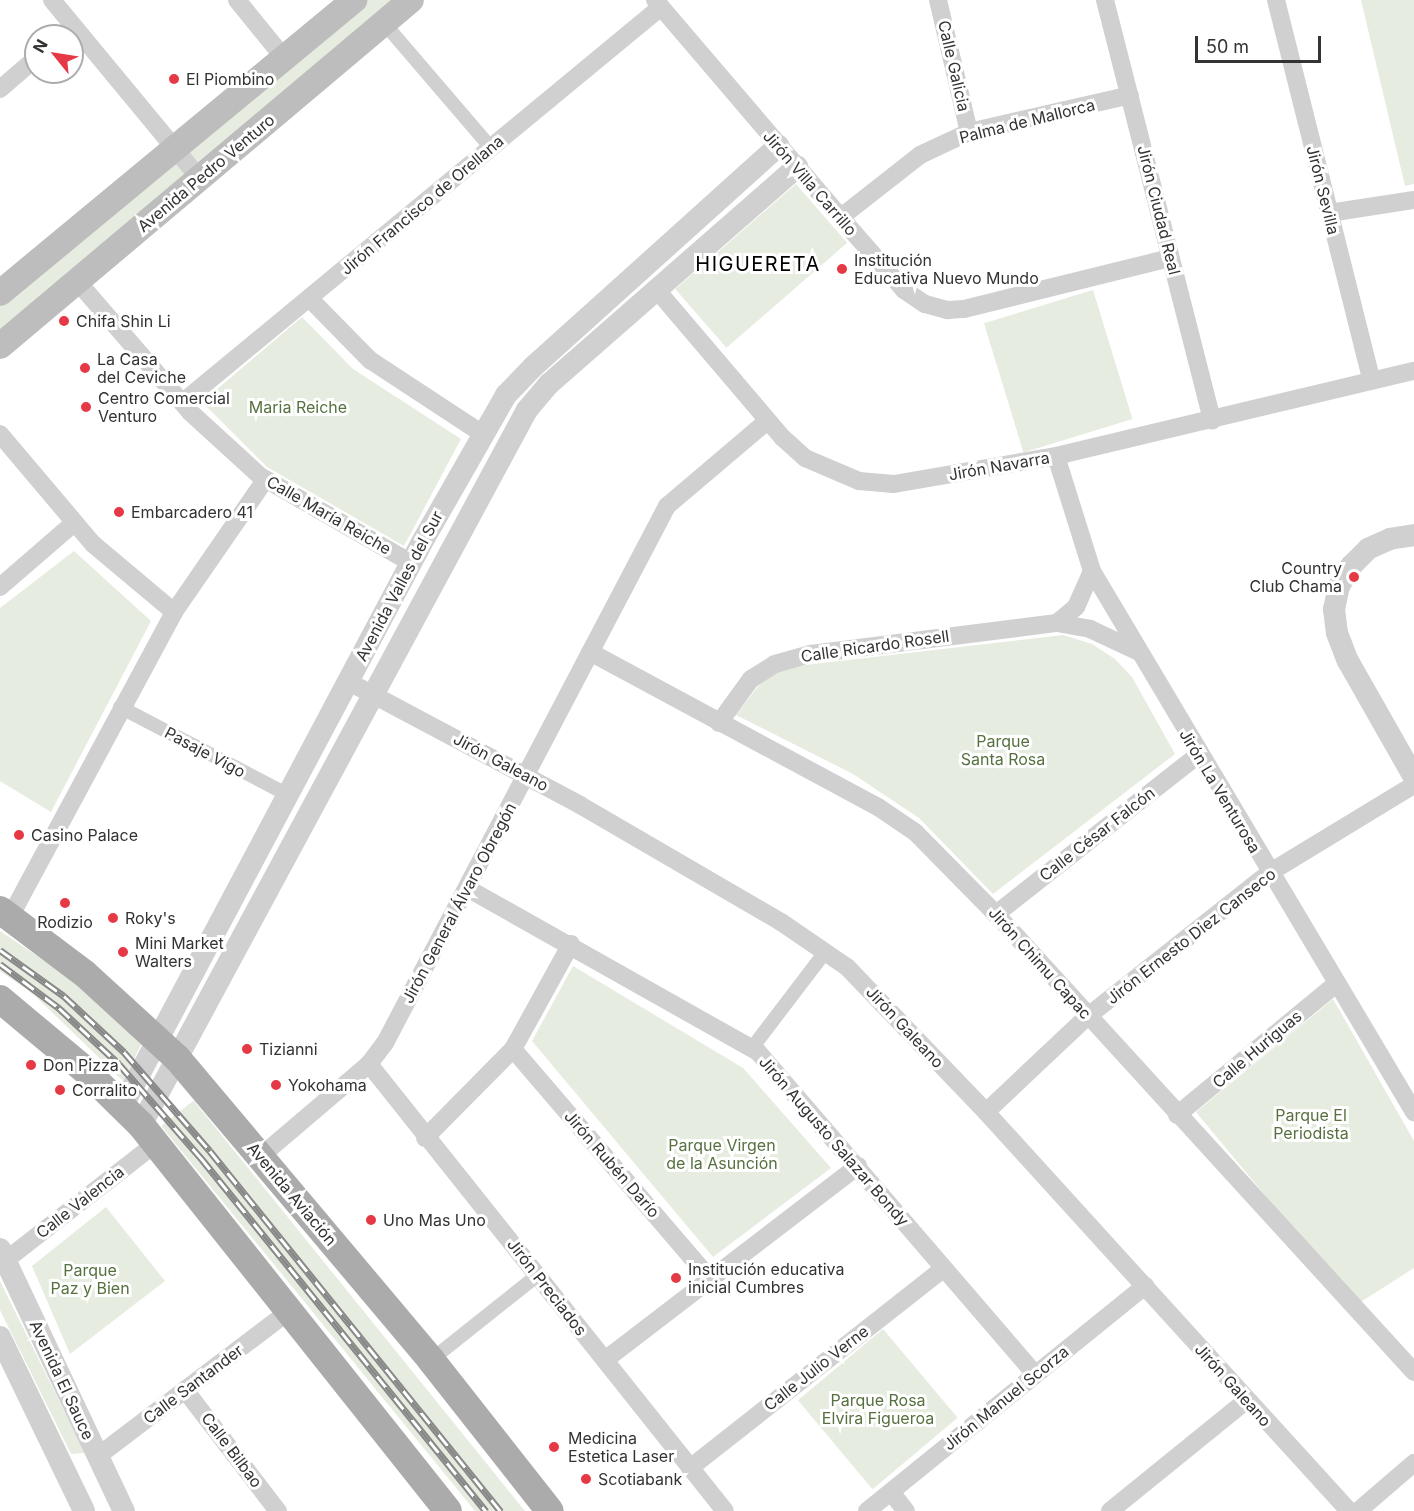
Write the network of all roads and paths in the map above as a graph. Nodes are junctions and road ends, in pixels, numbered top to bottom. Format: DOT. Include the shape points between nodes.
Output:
graph roads {
  1 [pos="52,0"];
  2 [pos="237,0"];
  3 [pos="354,0"];
  4 [pos="411,0"];
  5 [pos="938,0"];
  6 [pos="1105,0"];
  7 [pos="1276,0"];
  8 [pos="658,3"];
  9 [pos="384,23"];
  10 [pos="63,24"];
  11 [pos="84,50"];
  12 [pos="285,59"];
  13 [pos="24,68"];
  14 [pos="0,89"];
  15 [pos="1130,95"];
  16 [pos="969,132"];
  17 [pos="778,146"];
  18 [pos="491,148"];
  19 [pos="175,149"];
  20 [pos="797,167"];
  21 [pos="199,178"];
  22 [pos="1414,200"];
  23 [pos="1329,213"];
  24 [pos="841,217"];
  25 [pos="1170,258"];
  26 [pos="77,281"];
  27 [pos="656,289"];
  28 [pos="0,294"];
  29 [pos="310,299"];
  30 [pos="0,346"];
  31 [pos="1414,371"];
  32 [pos="1371,379"];
  33 [pos="183,402"];
  34 [pos="1212,421"];
  35 [pos="766,422"];
  36 [pos="481,433"];
  37 [pos="0,434"];
  38 [pos="1056,456"];
  39 [pos="265,480"];
  40 [pos="74,523"];
  41 [pos="1414,536"];
  42 [pos="411,562"];
  43 [pos="1092,571"];
  44 [pos="0,587"];
  45 [pos="174,612"];
  46 [pos="1057,623"];
  47 [pos="1137,651"];
  48 [pos="590,652"];
  49 [pos="349,682"];
  50 [pos="374,695"];
  51 [pos="120,707"];
  52 [pos="719,723"];
  53 [pos="1199,754"];
  54 [pos="525,775"];
  55 [pos="1414,777"];
  56 [pos="1414,785"];
  57 [pos="290,796"];
  58 [pos="1269,873"];
  59 [pos="466,888"];
  60 [pos="5,914"];
  61 [pos="996,914"];
  62 [pos="571,944"];
  63 [pos="826,951"];
  64 [pos="1336,984"];
  65 [pos="0,999"];
  66 [pos="1088,1016"];
  67 [pos="168,1048"];
  68 [pos="752,1048"];
  69 [pos="513,1049"];
  70 [pos="369,1064"];
  71 [pos="986,1112"];
  72 [pos="1414,1112"];
  73 [pos="1177,1115"];
  74 [pos="140,1125"];
  75 [pos="425,1138"];
  76 [pos="261,1156"];
  77 [pos="858,1166"];
  78 [pos="3,1254"];
  79 [pos="943,1269"];
  80 [pos="539,1274"];
  81 [pos="711,1279"];
  82 [pos="1144,1286"];
  83 [pos="288,1312"];
  84 [pos="0,1337"];
  85 [pos="431,1360"];
  86 [pos="605,1360"];
  87 [pos="1414,1372"];
  88 [pos="1035,1374"];
  89 [pos="186,1390"];
  90 [pos="1246,1401"];
  91 [pos="98,1456"];
  92 [pos="1414,1463"];
  93 [pos="690,1468"];
  94 [pos="891,1492"];
  95 [pos="84,1511"];
  96 [pos="124,1511"];
  97 [pos="278,1511"];
  98 [pos="448,1511"];
  99 [pos="550,1511"];
  100 [pos="725,1511"];
  101 [pos="867,1511"];
  102 [pos="906,1511"];
  103 [pos="1110,1511"];
  104 [pos="1349,1511"];
  105 [pos="1359,1511"];
  1 -- 10 [label="street"];
  2 -- 12 [label="street"];
  3 -- 12 [label="main road"];
  4 -- 9 [label="main road, Avenida Pedro Venturo"];
  5 -- 16 [label="street, Calle Galicia"];
  6 -- 15 [label="street, Jirón Ciudad Real"];
  7 -- 23 [label="street, Jirón Sevilla"];
  8 -- 17 [label="street, Jirón Villa Carrillo"];
  8 -- 18 [label="street, Jirón Francisco de Orellana"];
  9 -- 18 [label="street"];
  9 -- 21 [label="main road, Avenida Pedro Venturo"];
  11 -- 19 [label="street"];
  12 -- 19 [label="main road"];
  13 -- 14 [label="street"];
  15 -- 16 [label="street, Palma de Mallorca"];
  15 -- 25 [label="street, Jirón Ciudad Real"];
  16 -- 24 [label="street, Palma de Mallorca" via="920,155"];
  17 -- 20 [label="street, Jirón Villa Carrillo"];
  17 -- 36 [label="street, Avenida Valles del Sur" via="534,366 506,395"];
  18 -- 29 [label="street, Jirón Francisco de Orellana"];
  19 -- 21 [label="street"];
  19 -- 28 [label="main road"];
  20 -- 24 [label="street, Jirón Villa Carrillo"];
  20 -- 27 [label="street, Avenida Valles del Sur"];
  21 -- 26 [label="main road, Avenida Pedro Venturo"];
  22 -- 23 [label="street"];
  23 -- 32 [label="street, Jirón Sevilla"];
  24 -- 25 [label="street, Jirón Villa Carrillo" via="904,290 925,304 948,310 1007,300"];
  25 -- 34 [label="street, Jirón Ciudad Real"];
  26 -- 30 [label="main road, Avenida Pedro Venturo"];
  26 -- 33 [label="street, Calle María Reiche"];
  27 -- 35 [label="street, Jirón Navarra"];
  27 -- 50 [label="street, Avenida Valles del Sur" via="549,384 527,410"];
  29 -- 33 [label="street, Jirón Francisco de Orellana"];
  29 -- 36 [label="street" via="370,360"];
  31 -- 32 [label="street, Jirón Navarra"];
  32 -- 34 [label="street, Jirón Navarra"];
  33 -- 39 [label="street, Calle María Reiche"];
  34 -- 38 [label="street, Jirón Navarra"];
  35 -- 38 [label="street, Jirón Navarra" via="806,458 859,481 894,484"];
  35 -- 48 [label="street, Jirón General Álvaro Obregón" via="667,506"];
  36 -- 42 [label="street, Avenida Valles del Sur"];
  37 -- 40 [label="street"];
  38 -- 43 [label="street, Jirón La Venturosa"];
  39 -- 42 [label="street, Calle María Reiche"];
  39 -- 45 [label="street"];
  40 -- 44 [label="street"];
  40 -- 45 [label="street" via="132,580"];
  41 -- 55 [label="street" via="1390,538 1368,549 1345,576 1334,609 1337,633 1348,661"];
  42 -- 49 [label="street, Avenida Valles del Sur"];
  43 -- 46 [label="street" via="1076,607"];
  43 -- 47 [label="street, Jirón La Venturosa"];
  45 -- 51 [label="street"];
  46 -- 47 [label="street, Calle Ricardo Rosell" via="1090,629"];
  46 -- 52 [label="street, Calle Ricardo Rosell" via="788,659 751,679"];
  47 -- 53 [label="street, Jirón La Venturosa"];
  48 -- 52 [label="street, Jirón Chimu Capac"];
  48 -- 54 [label="street, Jirón General Álvaro Obregón"];
  49 -- 50 [label="street, Jirón Galeano"];
  49 -- 57 [label="street, Avenida Valles del Sur"];
  50 -- 54 [label="street, Jirón Galeano"];
  50 -- 67 [label="street, Avenida Valles del Sur"];
  51 -- 57 [label="street, Pasaje Vigo"];
  51 -- 60 [label="street"];
  52 -- 61 [label="street, Jirón Chimu Capac" via="878,807 915,832"];
  53 -- 58 [label="street, Jirón La Venturosa"];
  53 -- 61 [label="street, Calle César Falcón"];
  54 -- 59 [label="street, Jirón General Álvaro Obregón"];
  54 -- 63 [label="street, Jirón Galeano"];
  56 -- 58 [label="street, Jirón Ernesto Diez Canseco"];
  57 -- 67 [label="street, Avenida Valles del Sur"];
  58 -- 64 [label="street, Jirón La Venturosa"];
  58 -- 66 [label="street, Jirón Ernesto Diez Canseco"];
  59 -- 62 [label="street, Jirón Augusto Salazar Bondy"];
  59 -- 70 [label="street, Jirón General Álvaro Obregón" via="385,1043"];
  60 -- 67 [label="main road, Avenida Aviación" via="85,974"];
  61 -- 66 [label="street, Jirón Chimu Capac"];
  62 -- 68 [label="street, Jirón Augusto Salazar Bondy"];
  62 -- 69 [label="street"];
  63 -- 68 [label="street"];
  63 -- 71 [label="street, Jirón Galeano" via="864,984"];
  64 -- 72 [label="street, Jirón La Venturosa"];
  64 -- 73 [label="street, Calle Huriguas"];
  65 -- 74 [label="main road"];
  66 -- 71 [label="street, Jirón Ernesto Diez Canseco"];
  66 -- 73 [label="street, Jirón Chimu Capac"];
  67 -- 74 [label="street, Avenida Valles del Sur"];
  67 -- 76 [label="main road, Avenida Aviación"];
  68 -- 77 [label="street, Jirón Augusto Salazar Bondy"];
  69 -- 75 [label="street"];
  69 -- 81 [label="street, Jirón Rubén Darío"];
  70 -- 75 [label="street, Jirón Preciados"];
  70 -- 76 [label="street, Jirón General Álvaro Obregón"];
  71 -- 82 [label="street, Jirón Galeano"];
  73 -- 87 [label="street, Jirón Chimu Capac"];
  74 -- 78 [label="street, Calle Valencia"];
  74 -- 83 [label="main road"];
  75 -- 80 [label="street, Jirón Preciados"];
  76 -- 85 [label="main road, Avenida Aviación"];
  77 -- 79 [label="street, Jirón Augusto Salazar Bondy"];
  77 -- 81 [label="street"];
  78 -- 91 [label="street, Avenida El Sauce"];
  79 -- 88 [label="street, Jirón Augusto Salazar Bondy"];
  79 -- 93 [label="street, Calle Julio Verne"];
  80 -- 85 [label="street"];
  80 -- 86 [label="street, Jirón Preciados"];
  81 -- 86 [label="street"];
  82 -- 88 [label="street, Jirón Manuel Scorza"];
  82 -- 90 [label="street, Jirón Galeano"];
  83 -- 89 [label="street, Calle Santander"];
  83 -- 98 [label="main road"];
  84 -- 95 [label="street"];
  85 -- 99 [label="main road, Avenida Aviación"];
  86 -- 93 [label="street, Jirón Preciados"];
  88 -- 94 [label="street, Jirón Manuel Scorza"];
  89 -- 91 [label="street, Calle Santander"];
  89 -- 97 [label="street, Calle Bilbao"];
  90 -- 103 [label="street"];
  90 -- 104 [label="street, Jirón Galeano"];
  91 -- 96 [label="street, Avenida El Sauce"];
  92 -- 105 [label="street"];
  93 -- 100 [label="street, Jirón Preciados"];
  94 -- 101 [label="street, Jirón Manuel Scorza"];
  94 -- 102 [label="street"];
}
